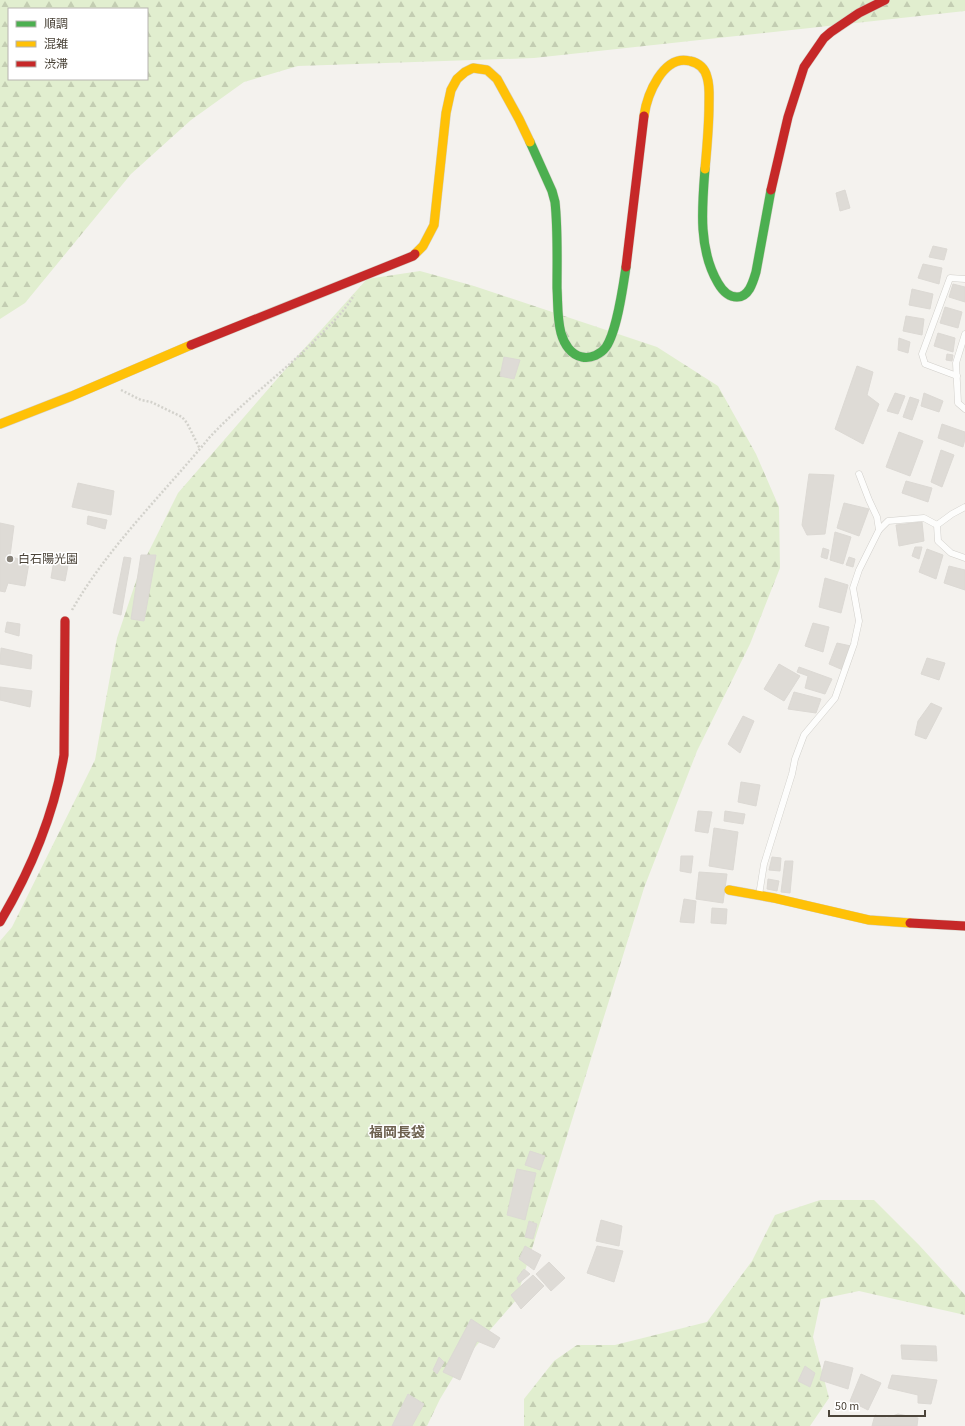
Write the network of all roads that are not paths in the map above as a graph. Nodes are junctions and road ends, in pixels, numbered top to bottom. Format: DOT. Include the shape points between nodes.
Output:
graph roads {
  1 [pos="885,0"];
  2 [pos="965,279"];
  3 [pos="965,334"];
  4 [pos="957,376"];
  5 [pos="965,409"];
  6 [pos="0,424"];
  7 [pos="859,474"];
  8 [pos="965,507"];
  9 [pos="937,525"];
  10 [pos="878,530"];
  11 [pos="965,558"];
  12 [pos="65,621"];
  13 [pos="729,890"];
  14 [pos="759,895"];
  15 [pos="0,922"];
  16 [pos="965,926"];
  1 -- 6 [label="street" via="859,13 831,32 804,67 788,117 753,283 746,293 739,297 724,292 717,284 706,255 703,240 703,196 710,117 709,92 706,72 699,65 684,60 668,67 650,90 645,111 622,294 611,336 606,346 592,358 574,354 563,342 560,334 555,202 546,175 520,119 497,79 487,70 473,68 464,72 451,90 446,113 434,225 423,246 414,256"];
  2 -- 4 [label="lane" via="950,278 922,354 925,364"];
  3 -- 4 [label="lane" via="956,363"];
  4 -- 5 [label="lane" via="958,403"];
  7 -- 10 [label="lane" via="877,517"];
  8 -- 9 [label="lane"];
  9 -- 10 [label="lane" via="924,518 888,521"];
  9 -- 11 [label="lane" via="938,541 951,552"];
  10 -- 14 [label="lane" via="859,570 854,588 859,621 854,644 835,698 804,735 764,864"];
  12 -- 15 [label="street" via="62,768 50,818 26,874"];
  13 -- 14 [label="street"];
  14 -- 16 [label="street" via="869,920"];
}
